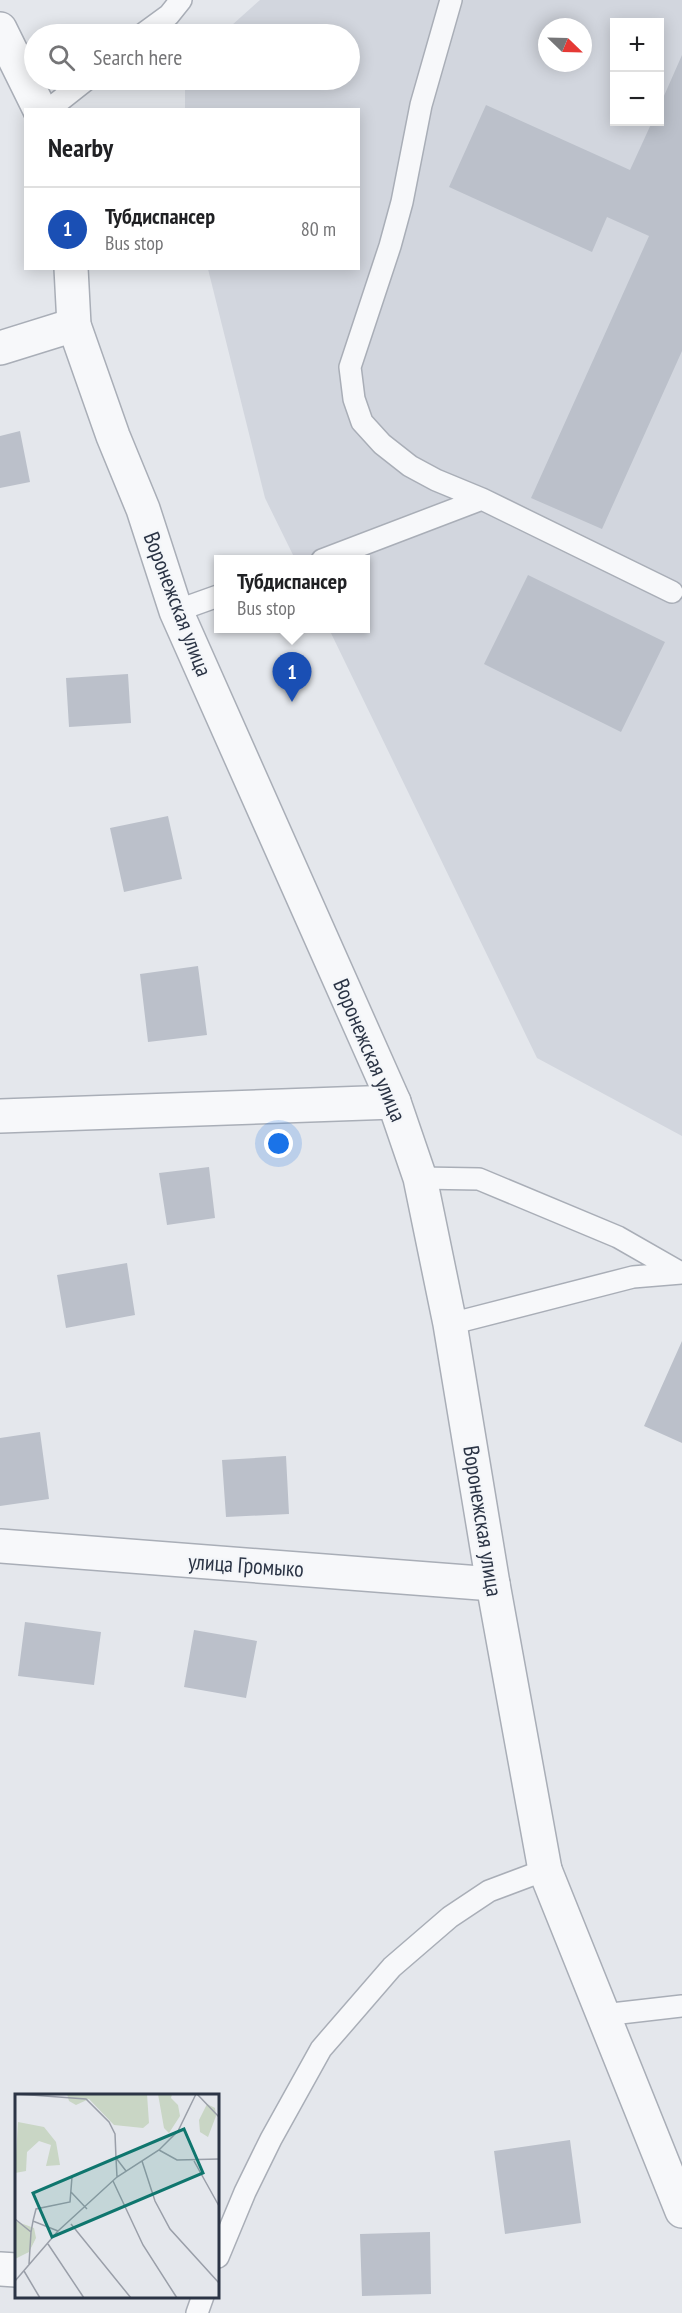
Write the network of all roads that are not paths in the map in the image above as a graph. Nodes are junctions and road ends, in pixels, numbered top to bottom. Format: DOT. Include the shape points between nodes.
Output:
graph roads {
  1 [pos="181,0"];
  2 [pos="451,0"];
  3 [pos="157,24"];
  4 [pos="0,29"];
  5 [pos="24,78"];
  6 [pos="30,90"];
  7 [pos="73,90"];
  8 [pos="39,108"];
  9 [pos="51,108"];
  10 [pos="71,270"];
  11 [pos="74,325"];
  12 [pos="0,348"];
  13 [pos="482,499"];
  14 [pos="335,555"];
  15 [pos="672,592"];
  16 [pos="214,598"];
  17 [pos="176,611"];
  18 [pos="394,1102"];
  19 [pos="0,1116"];
  20 [pos="420,1178"];
  21 [pos="681,1273"];
  22 [pos="450,1324"];
  23 [pos="0,1545"];
  24 [pos="493,1584"];
  25 [pos="544,1870"];
  26 [pos="682,2006"];
  27 [pos="603,2015"];
  28 [pos="682,2211"];
  29 [pos="219,2255"];
  30 [pos="0,2269"];
  31 [pos="15,2270"];
  32 [pos="202,2298"];
  33 [pos="197,2313"];
  1 -- 3 [label="lane"];
  2 -- 13 [label="lane" via="421,105 390,246 350,367 362,422 382,444 410,466"];
  4 -- 5 [label="street"];
  6 -- 8 [label="street"];
  7 -- 9 [label="lane"];
  10 -- 11 [label="street, Воронежская улица"];
  11 -- 12 [label="street"];
  11 -- 17 [label="street, Воронежская улица" via="143,509"];
  13 -- 14 [label="lane"];
  13 -- 15 [label="lane"];
  16 -- 17 [label="lane"];
  17 -- 18 [label="street, Воронежская улица"];
  18 -- 19 [label="street"];
  18 -- 20 [label="street, Воронежская улица"];
  20 -- 21 [label="lane" via="479,1179 618,1237"];
  20 -- 22 [label="street, Воронежская улица"];
  21 -- 22 [label="lane" via="633,1277"];
  22 -- 24 [label="street, Воронежская улица"];
  23 -- 24 [label="street, улица Громыко"];
  24 -- 25 [label="street, Воронежская улица"];
  25 -- 27 [label="street, Воронежская улица"];
  25 -- 29 [label="lane" via="489,1891 450,1917 392,1967 321,2049 271,2139"];
  26 -- 27 [label="lane"];
  27 -- 28 [label="street, Воронежская улица"];
  30 -- 31 [label="street"];
  32 -- 33 [label="lane"];
}
